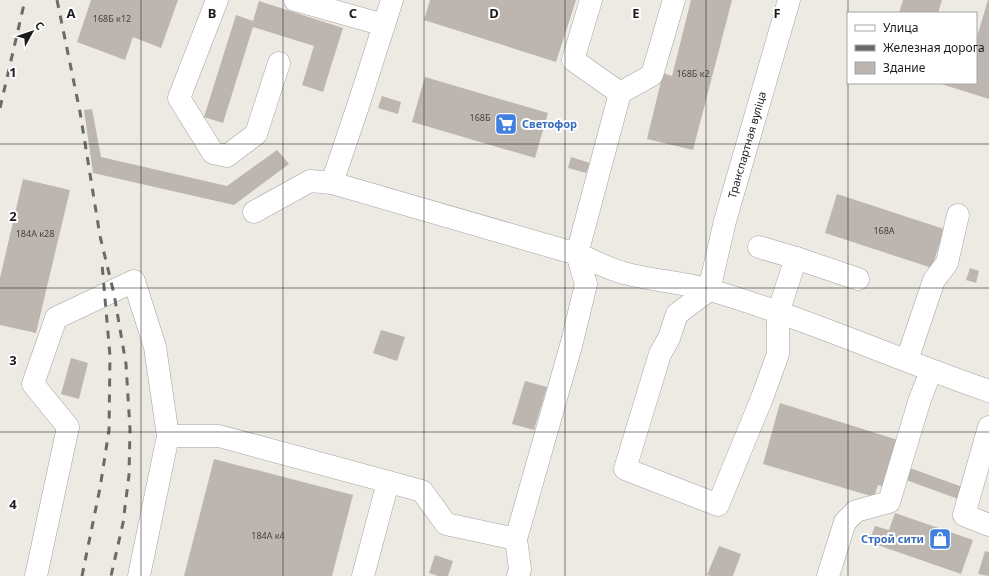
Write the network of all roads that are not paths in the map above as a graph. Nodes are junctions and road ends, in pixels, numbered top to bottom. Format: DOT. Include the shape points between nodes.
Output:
graph roads {
  1 [pos="218,0"];
  2 [pos="295,0"];
  3 [pos="392,0"];
  4 [pos="591,0"];
  5 [pos="674,0"];
  6 [pos="789,0"];
  7 [pos="384,25"];
  8 [pos="279,64"];
  9 [pos="620,93"];
  10 [pos="332,183"];
  11 [pos="254,212"];
  12 [pos="958,215"];
  13 [pos="759,247"];
  14 [pos="576,254"];
  15 [pos="796,258"];
  16 [pos="858,279"];
  17 [pos="709,290"];
  18 [pos="778,313"];
  19 [pos="907,360"];
  20 [pos="931,371"];
  21 [pos="989,392"];
  22 [pos="989,427"];
  23 [pos="168,436"];
  24 [pos="388,482"];
  25 [pos="989,524"];
  26 [pos="516,539"];
  27 [pos="36,576"];
  28 [pos="139,576"];
  29 [pos="363,576"];
  30 [pos="518,576"];
  31 [pos="828,576"];
  1 -- 8 [label="street" via="179,98 213,153 227,156 256,134"];
  2 -- 7 [label="street"];
  3 -- 7 [label="street"];
  4 -- 9 [label="street" via="573,60"];
  5 -- 9 [label="street" via="652,75"];
  6 -- 17 [label="street, Транспартная вуліца" via="725,221"];
  7 -- 10 [label="street"];
  9 -- 14 [label="street"];
  10 -- 11 [label="street" via="310,181"];
  10 -- 14 [label="street"];
  12 -- 19 [label="street" via="947,263 934,280"];
  13 -- 15 [label="street"];
  14 -- 17 [label="street" via="624,273"];
  14 -- 26 [label="street" via="586,284"];
  15 -- 16 [label="street"];
  15 -- 18 [label="street"];
  17 -- 18 [label="street"];
  17 -- 18 [label="street" via="677,314 669,338 660,354 625,469 718,505 778,354"];
  18 -- 19 [label="street"];
  19 -- 20 [label="street"];
  20 -- 21 [label="street"];
  20 -- 31 [label="street" via="889,502 856,511 845,522"];
  22 -- 25 [label="street" via="964,516"];
  23 -- 24 [label="street" via="219,436"];
  23 -- 27 [label="street" via="155,347 134,281 56,318 33,384 68,427"];
  23 -- 28 [label="street"];
  24 -- 26 [label="street" via="422,491 446,524"];
  24 -- 29 [label="street"];
  26 -- 30 [label="street" via="520,569"];
}
